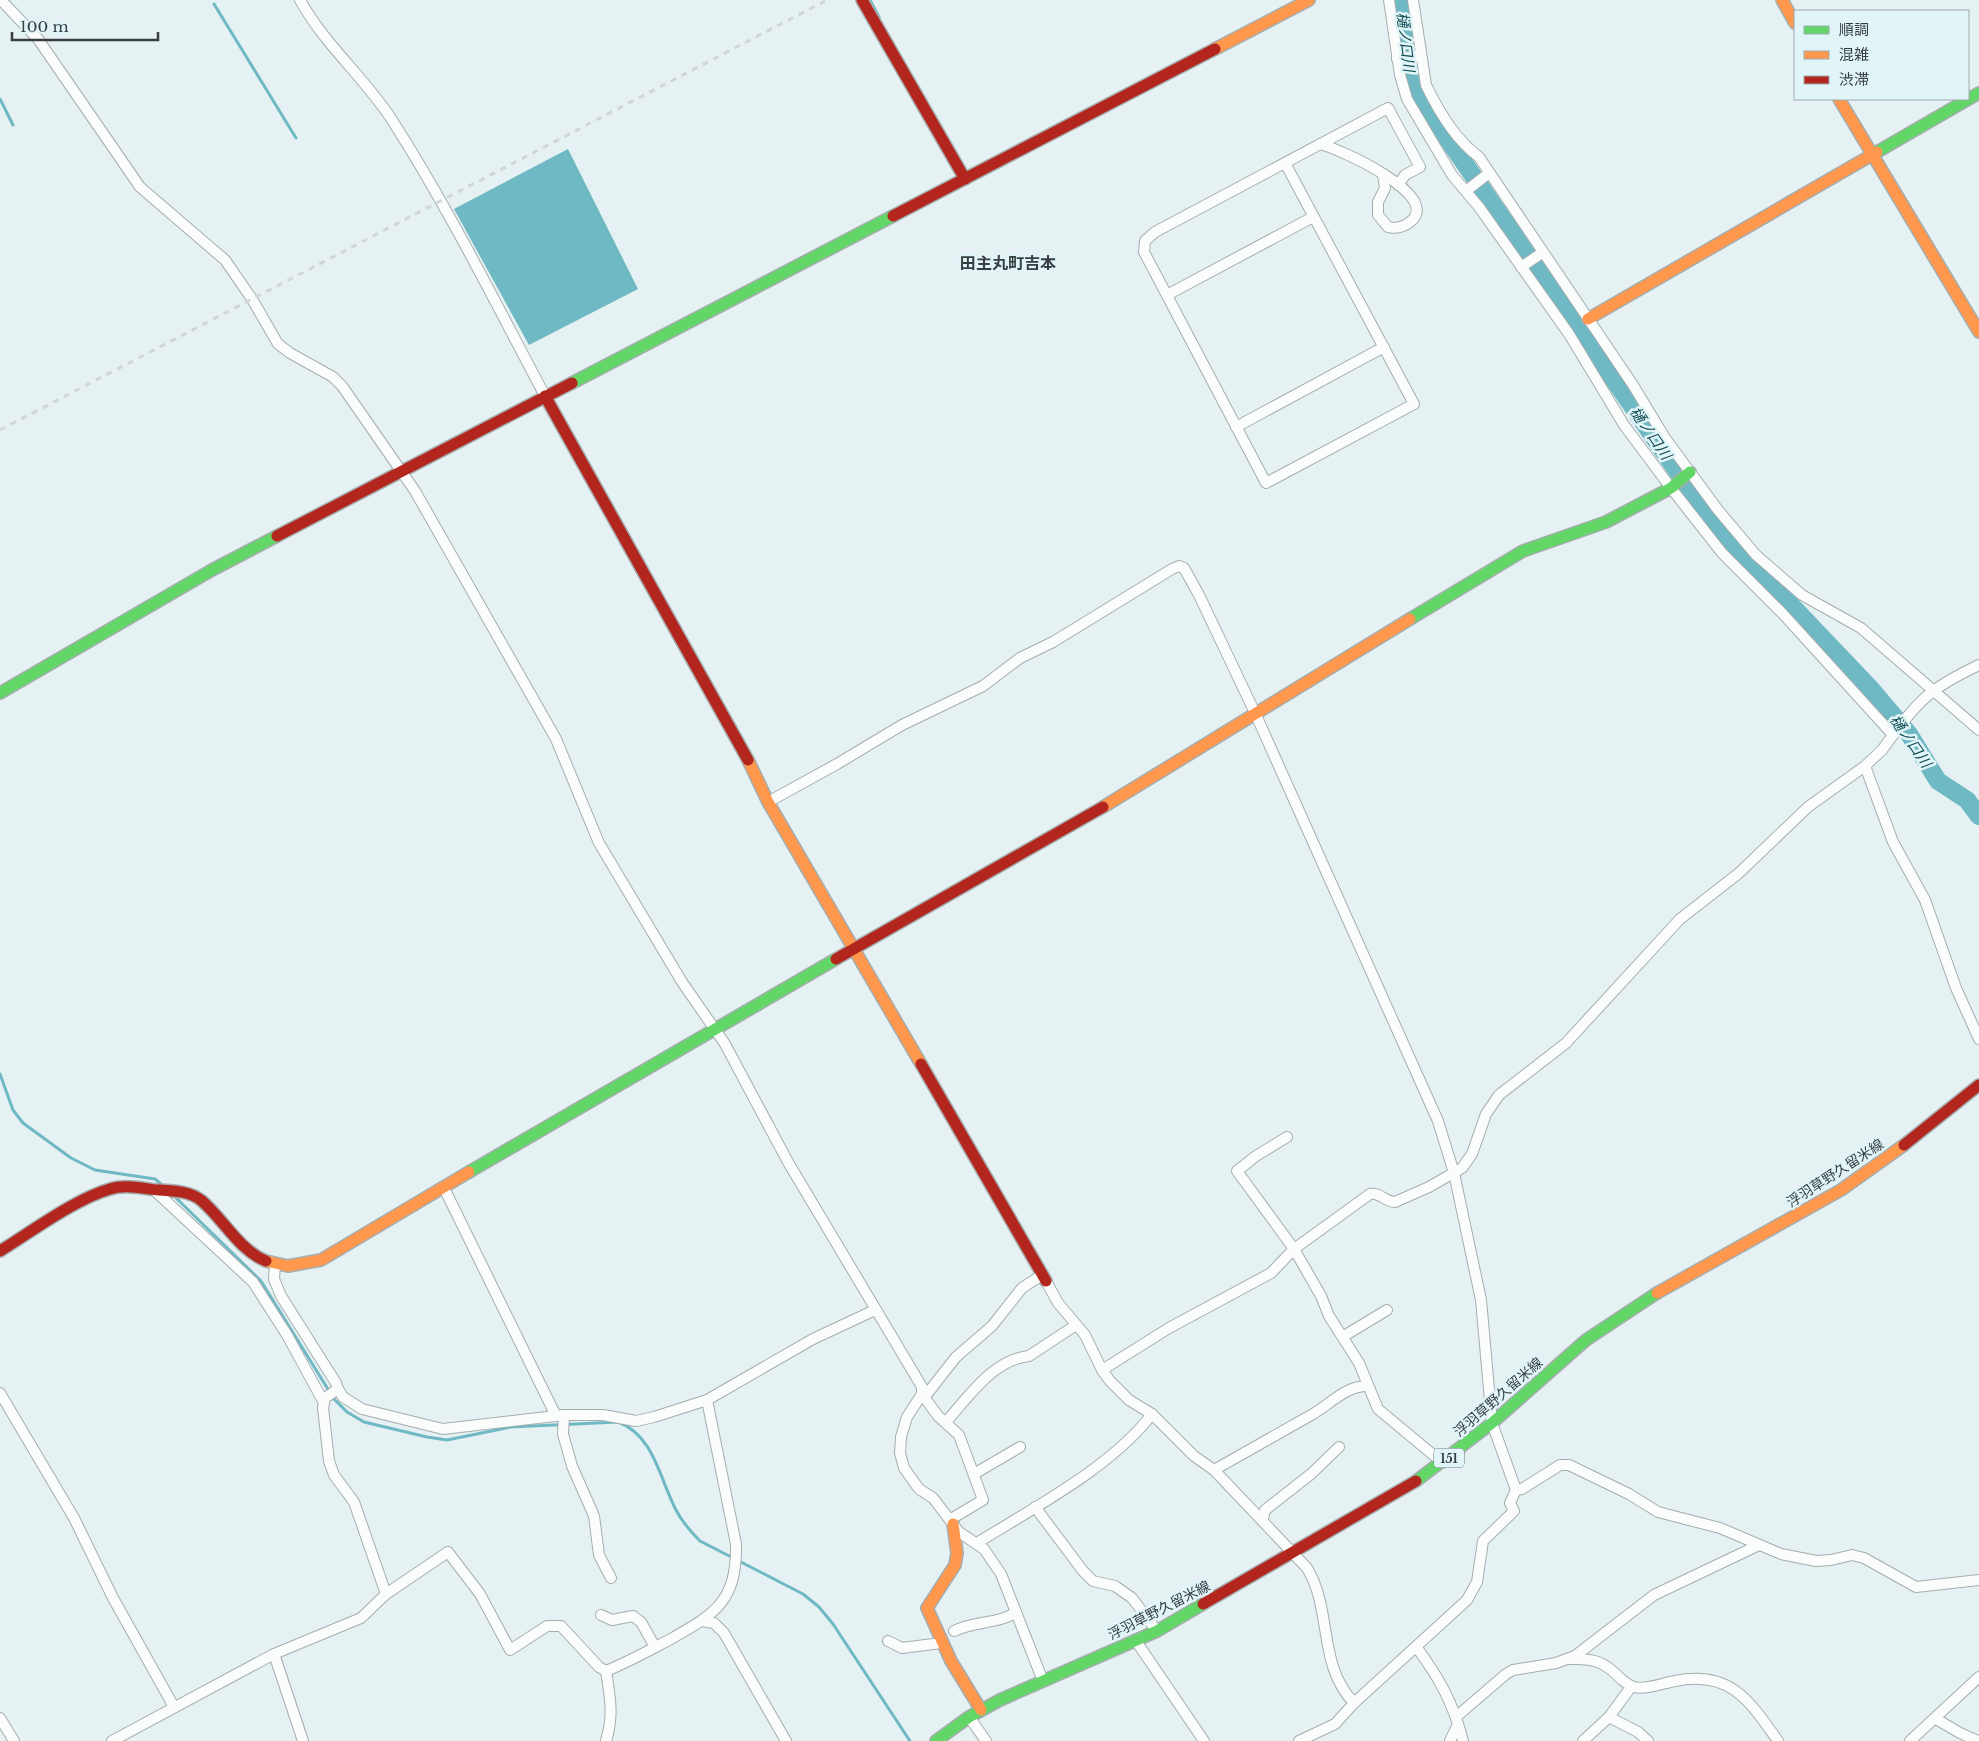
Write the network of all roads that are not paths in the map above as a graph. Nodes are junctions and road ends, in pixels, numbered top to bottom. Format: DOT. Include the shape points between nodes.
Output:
graph roads {
  1 [pos="1,0"];
  2 [pos="300,0"];
  3 [pos="862,0"];
  4 [pos="1309,0"];
  5 [pos="1389,0"];
  6 [pos="1413,0"];
  7 [pos="1782,0"];
  8 [pos="1794,21"];
  9 [pos="1419,56"];
  10 [pos="1399,58"];
  11 [pos="1840,100"];
  12 [pos="1967,100"];
  13 [pos="1320,144"];
  14 [pos="1873,154"];
  15 [pos="1285,163"];
  16 [pos="1383,175"];
  17 [pos="1487,175"];
  18 [pos="965,179"];
  19 [pos="1398,185"];
  20 [pos="1468,189"];
  21 [pos="1313,217"];
  22 [pos="1541,254"];
  23 [pos="1523,266"];
  24 [pos="1167,295"];
  25 [pos="1588,319"];
  26 [pos="1979,332"];
  27 [pos="1384,347"];
  28 [pos="545,396"];
  29 [pos="1236,426"];
  30 [pos="402,472"];
  31 [pos="1689,473"];
  32 [pos="1673,486"];
  33 [pos="1979,665"];
  34 [pos="1932,690"];
  35 [pos="0,693"];
  36 [pos="1256,715"];
  37 [pos="1979,730"];
  38 [pos="1894,733"];
  39 [pos="1865,766"];
  40 [pos="768,802"];
  41 [pos="854,948"];
  42 [pos="714,1029"];
  43 [pos="1979,1039"];
  44 [pos="1979,1085"];
  45 [pos="1287,1137"];
  46 [pos="1454,1173"];
  47 [pos="444,1188"];
  48 [pos="156,1189"];
  49 [pos="1294,1249"];
  50 [pos="0,1251"];
  51 [pos="276,1264"];
  52 [pos="1044,1278"];
  53 [pos="875,1310"];
  54 [pos="1387,1310"];
  55 [pos="1076,1325"];
  56 [pos="1344,1336"];
  57 [pos="1102,1370"];
  58 [pos="1367,1386"];
  59 [pos="336,1389"];
  60 [pos="0,1393"];
  61 [pos="922,1394"];
  62 [pos="324,1400"];
  63 [pos="707,1400"];
  64 [pos="1152,1414"];
  65 [pos="561,1416"];
  66 [pos="946,1422"];
  67 [pos="1492,1423"];
  68 [pos="1020,1447"];
  69 [pos="1338,1447"];
  70 [pos="1443,1463"];
  71 [pos="1214,1470"];
  72 [pos="974,1474"];
  73 [pos="1516,1490"];
  74 [pos="1035,1507"];
  75 [pos="1263,1519"];
  76 [pos="952,1522"];
  77 [pos="976,1544"];
  78 [pos="1759,1545"];
  79 [pos="1293,1553"];
  80 [pos="611,1578"];
  81 [pos="1979,1580"];
  82 [pos="386,1594"];
  83 [pos="1016,1612"];
  84 [pos="601,1615"];
  85 [pos="702,1621"];
  86 [pos="954,1631"];
  87 [pos="1157,1631"];
  88 [pos="888,1641"];
  89 [pos="1136,1641"];
  90 [pos="941,1643"];
  91 [pos="655,1647"];
  92 [pos="1416,1648"];
  93 [pos="274,1654"];
  94 [pos="1565,1660"];
  95 [pos="606,1671"];
  96 [pos="1979,1677"];
  97 [pos="1043,1681"];
  98 [pos="1631,1687"];
  99 [pos="1354,1703"];
  100 [pos="174,1707"];
  101 [pos="981,1710"];
  102 [pos="969,1717"];
  103 [pos="1609,1717"];
  104 [pos="0,1718"];
  105 [pos="1936,1719"];
  106 [pos="1457,1720"];
  107 [pos="14,1741"];
  108 [pos="112,1741"];
  109 [pos="303,1741"];
  110 [pos="606,1741"];
  111 [pos="786,1741"];
  112 [pos="936,1741"];
  113 [pos="986,1741"];
  114 [pos="1204,1741"];
  115 [pos="1300,1741"];
  116 [pos="1450,1741"];
  117 [pos="1463,1741"];
  118 [pos="1582,1741"];
  119 [pos="1648,1741"];
  120 [pos="1778,1741"];
  121 [pos="1910,1741"];
  122 [pos="1978,1741"];
  1 -- 30 [label="street" via="38,39 140,187 225,260 278,344 333,377 342,386"];
  2 -- 28 [label="street" via="314,23 391,118"];
  3 -- 18 [label="street"];
  4 -- 18 [label="street"];
  5 -- 10 [label="street"];
  6 -- 9 [label="street"];
  7 -- 8 [label="street"];
  9 -- 10 [label="street"];
  9 -- 17 [label="street" via="1426,85 1442,114 1469,150 1479,157"];
  10 -- 20 [label="street" via="1407,99 1452,175"];
  11 -- 14 [label="street"];
  12 -- 14 [label="street"];
  13 -- 15 [label="street"];
  13 -- 16 [label="street" via="1342,150"];
  13 -- 19 [label="street" via="1388,108 1420,168 1404,175"];
  14 -- 25 [label="street"];
  14 -- 26 [label="street"];
  15 -- 21 [label="street"];
  15 -- 24 [label="street" via="1155,232 1145,241 1144,252"];
  16 -- 19 [label="street"];
  16 -- 19 [label="street" via="1385,188 1378,199 1377,211 1381,221 1390,228 1407,224 1416,212 1414,199"];
  17 -- 20 [label="street"];
  17 -- 22 [label="street"];
  18 -- 28 [label="street"];
  20 -- 23 [label="street"];
  21 -- 24 [label="street"];
  21 -- 27 [label="street"];
  22 -- 23 [label="street"];
  22 -- 25 [label="street"];
  23 -- 32 [label="street" via="1624,425"];
  24 -- 29 [label="street"];
  25 -- 31 [label="street"];
  27 -- 29 [label="street"];
  27 -- 29 [label="street" via="1414,404 1266,482"];
  28 -- 30 [label="street"];
  28 -- 40 [label="street"];
  30 -- 35 [label="street" via="173,591"];
  30 -- 42 [label="street" via="556,739 599,843 682,982"];
  31 -- 32 [label="street"];
  31 -- 34 [label="street" via="1756,555 1802,595 1861,628"];
  32 -- 36 [label="street" via="1606,522 1506,560"];
  32 -- 38 [label="street" via="1722,553"];
  33 -- 34 [label="street"];
  34 -- 37 [label="street"];
  34 -- 38 [label="street"];
  36 -- 40 [label="street" via="1199,595 1184,568 1178,566 1053,642 1020,658 983,686 902,725"];
  36 -- 41 [label="street" via="1143,784"];
  36 -- 46 [label="street" via="1430,1104"];
  38 -- 39 [label="street"];
  39 -- 43 [label="street" via="1893,842 1925,900 1956,988"];
  39 -- 46 [label="street" via="1808,807 1739,873 1680,919 1574,1035 1499,1095 1486,1114 1472,1154"];
  40 -- 41 [label="street"];
  41 -- 42 [label="street"];
  41 -- 52 [label="street"];
  42 -- 47 [label="street"];
  42 -- 53 [label="street"];
  44 -- 67 [label="street, 浮羽草野久留米線 / 151" via="1914,1138 1841,1190 1606,1325"];
  45 -- 49 [label="street" via="1237,1171"];
  46 -- 49 [label="street" via="1395,1202 1376,1193 1370,1194"];
  46 -- 67 [label="street" via="1481,1300"];
  47 -- 51 [label="street" via="321,1260 296,1265"];
  47 -- 65 [label="street"];
  48 -- 50 [label="street" via="120,1187 99,1192"];
  48 -- 51 [label="street" via="191,1194 202,1201 246,1248"];
  48 -- 62 [label="street" via="252,1282"];
  49 -- 56 [label="street"];
  49 -- 57 [label="street" via="1271,1272 1169,1328"];
  51 -- 59 [label="street" via="276,1288"];
  52 -- 55 [label="street"];
  52 -- 61 [label="street" via="1022,1288 992,1326 956,1357 926,1394"];
  53 -- 61 [label="street" via="922,1387"];
  53 -- 63 [label="street" via="813,1339"];
  54 -- 56 [label="street"];
  55 -- 57 [label="street" via="1085,1335"];
  55 -- 66 [label="street" via="1029,1356 996,1369"];
  56 -- 58 [label="street"];
  57 -- 64 [label="street" via="1129,1400"];
  58 -- 70 [label="street" via="1378,1409"];
  58 -- 71 [label="street" via="1359,1386 1334,1399"];
  59 -- 62 [label="street"];
  59 -- 65 [label="street" via="362,1409 442,1429"];
  60 -- 100 [label="street" via="74,1518 113,1598"];
  61 -- 66 [label="street"];
  61 -- 76 [label="street" via="907,1417 900,1453 911,1480 933,1498"];
  62 -- 82 [label="street" via="329,1461 334,1475 354,1502"];
  63 -- 65 [label="street" via="636,1421 603,1415"];
  63 -- 85 [label="street" via="732,1517 737,1562 732,1583 722,1602"];
  64 -- 71 [label="street" via="1194,1456"];
  64 -- 74 [label="street" via="1130,1440"];
  65 -- 80 [label="street" via="572,1466 594,1516 599,1555"];
  66 -- 72 [label="street" via="960,1435"];
  67 -- 70 [label="street, 浮羽草野久留米線 / 151"];
  67 -- 73 [label="street"];
  68 -- 72 [label="street"];
  69 -- 75 [label="street" via="1311,1474 1265,1510"];
  70 -- 79 [label="street, 浮羽草野久留米線 / 151"];
  71 -- 75 [label="street"];
  72 -- 76 [label="street" via="983,1500"];
  73 -- 78 [label="street" via="1560,1465 1569,1466 1629,1494 1658,1512 1720,1528"];
  73 -- 92 [label="street" via="1510,1503 1514,1511 1483,1541 1478,1582 1467,1600"];
  74 -- 77 [label="street"];
  74 -- 87 [label="street" via="1083,1571 1093,1581 1115,1586 1132,1598"];
  75 -- 79 [label="street"];
  76 -- 77 [label="street" via="958,1532"];
  76 -- 90 [label="street" via="956,1565 928,1608"];
  77 -- 83 [label="street" via="984,1549 1001,1574"];
  78 -- 81 [label="street" via="1781,1554 1816,1561 1852,1555 1864,1558 1916,1587"];
  78 -- 94 [label="street" via="1654,1595 1586,1650"];
  79 -- 87 [label="street, 浮羽草野久留米線 / 151"];
  79 -- 99 [label="street" via="1315,1580 1332,1670 1344,1693"];
  82 -- 93 [label="street" via="361,1618"];
  82 -- 95 [label="street" via="448,1552 480,1594 510,1650 547,1626 561,1626"];
  83 -- 86 [label="street" via="1008,1618 963,1626"];
  83 -- 97 [label="street"];
  84 -- 91 [label="street" via="612,1620 634,1616"];
  85 -- 91 [label="street"];
  85 -- 111 [label="street" via="714,1623 724,1633"];
  87 -- 89 [label="street, 浮羽草野久留米線 / 151"];
  88 -- 90 [label="street" via="902,1648"];
  89 -- 97 [label="street, 浮羽草野久留米線 / 151"];
  89 -- 114 [label="street"];
  90 -- 101 [label="street"];
  91 -- 95 [label="street"];
  92 -- 99 [label="street"];
  92 -- 106 [label="street" via="1443,1685"];
  93 -- 100 [label="street"];
  93 -- 109 [label="street"];
  94 -- 98 [label="street" via="1598,1660"];
  94 -- 106 [label="street" via="1513,1670 1498,1679"];
  95 -- 110 [label="street" via="612,1708"];
  96 -- 105 [label="street"];
  97 -- 101 [label="street, 浮羽草野久留米線 / 151"];
  98 -- 103 [label="street"];
  98 -- 120 [label="street" via="1710,1678 1753,1705"];
  99 -- 115 [label="street" via="1335,1724"];
  100 -- 108 [label="street"];
  101 -- 102 [label="street, 浮羽草野久留米線 / 151"];
  102 -- 112 [label="street, 浮羽草野久留米線 / 151"];
  102 -- 113 [label="street"];
  103 -- 118 [label="street"];
  103 -- 119 [label="street"];
  104 -- 107 [label="street"];
  105 -- 121 [label="street"];
  105 -- 122 [label="street"];
  106 -- 116 [label="street"];
  106 -- 117 [label="street"];
}
